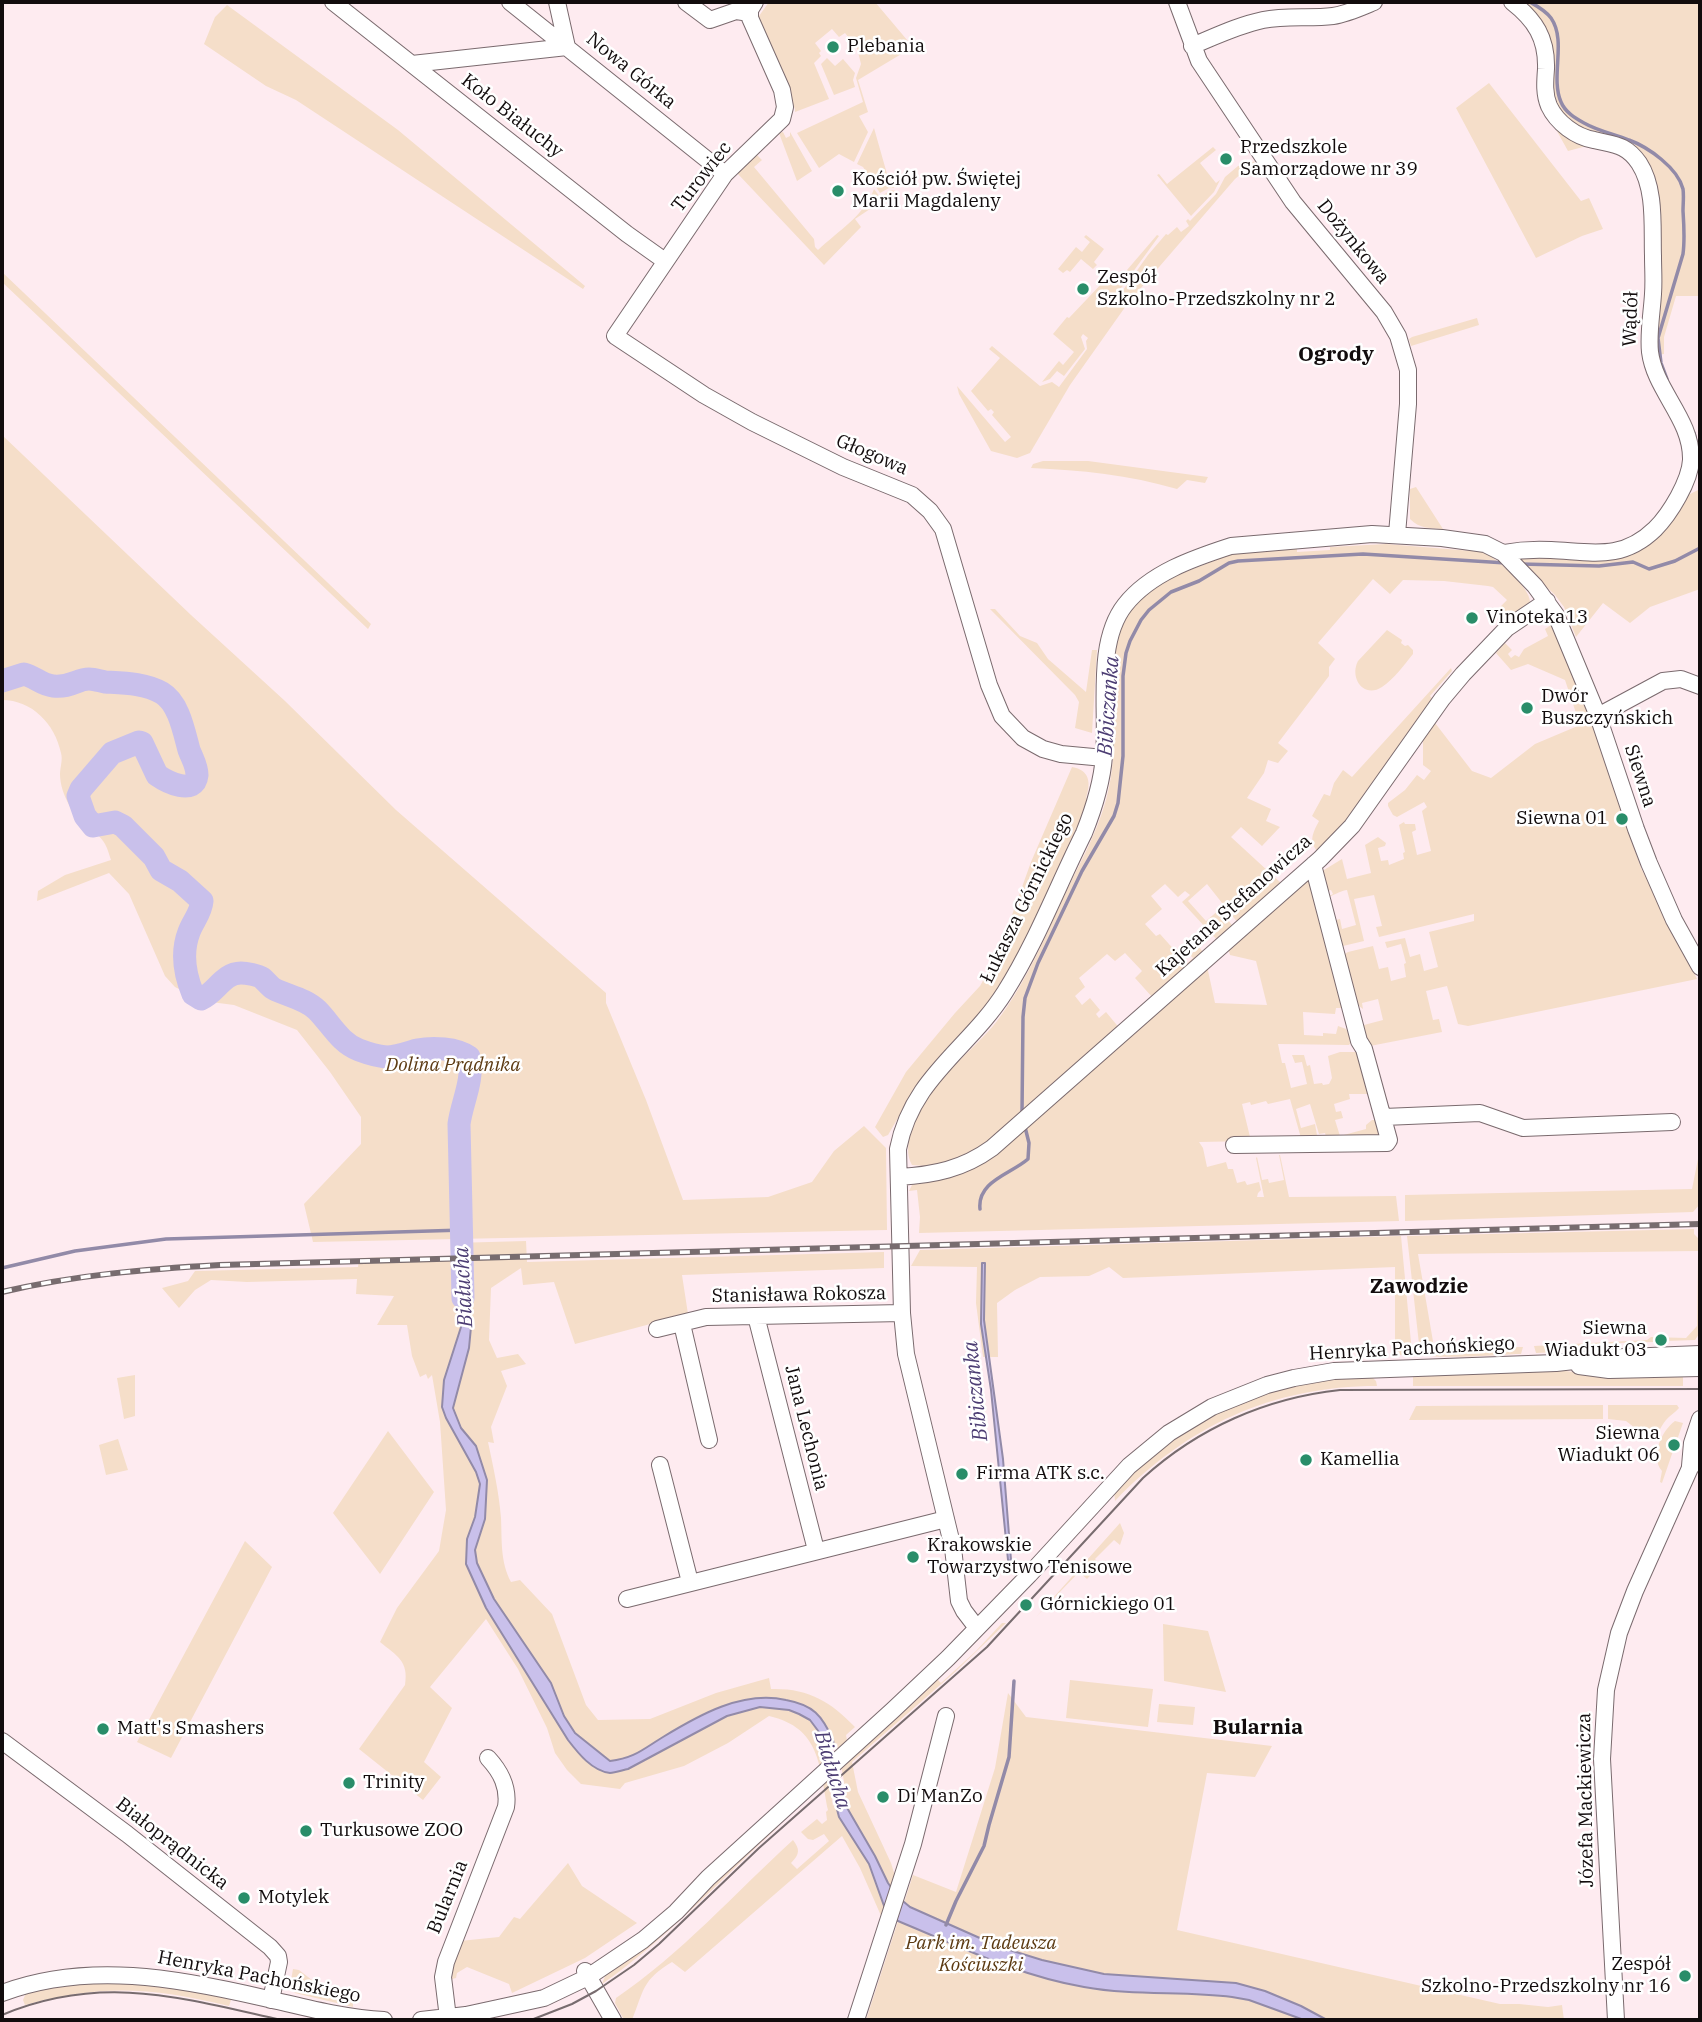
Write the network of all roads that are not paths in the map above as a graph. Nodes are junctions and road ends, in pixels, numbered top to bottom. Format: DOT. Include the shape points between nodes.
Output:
graph roads {
  1 [pos="333,2"];
  2 [pos="510,2"];
  3 [pos="557,2"];
  4 [pos="686,2"];
  5 [pos="1177,2"];
  6 [pos="1374,2"];
  7 [pos="1512,2"];
  8 [pos="752,8"];
  9 [pos="1192,46"];
  10 [pos="567,47"];
  11 [pos="412,64"];
  12 [pos="726,174"];
  13 [pos="666,261"];
  14 [pos="615,336"];
  15 [pos="1397,534"];
  16 [pos="1506,556"];
  17 [pos="1547,601"];
  18 [pos="1700,686"];
  19 [pos="1598,716"];
  20 [pos="1104,758"];
  21 [pos="1313,865"];
  22 [pos="1700,967"];
  23 [pos="1384,1117"];
  24 [pos="1672,1122"];
  25 [pos="1234,1145"];
  26 [pos="899,1177"];
  27 [pos="902,1313"];
  28 [pos="756,1316"];
  29 [pos="682,1324"];
  30 [pos="657,1329"];
  31 [pos="1700,1354"];
  32 [pos="1556,1363"];
  33 [pos="1700,1368"];
  34 [pos="1700,1419"];
  35 [pos="709,1440"];
  36 [pos="1700,1454"];
  37 [pos="660,1465"];
  38 [pos="1690,1468"];
  39 [pos="946,1519"];
  40 [pos="816,1550"];
  41 [pos="690,1582"];
  42 [pos="627,1599"];
  43 [pos="977,1628"];
  44 [pos="946,1716"];
  45 [pos="2,1741"];
  46 [pos="488,1758"];
  47 [pos="586,1974"];
  48 [pos="2,1993"];
  49 [pos="271,2000"];
  50 [pos="447,2018"];
  51 [pos="384,2020"];
  52 [pos="421,2020"];
  53 [pos="613,2020"];
  54 [pos="856,2020"];
  55 [pos="1616,2020"];
  1 -- 11 [label="street, Koło Białuchy"];
  2 -- 10 [label="street, Nowa Górka"];
  3 -- 10 [label="street"];
  4 -- 8 [label="street" via="710,20"];
  5 -- 9 [label="street, Dożynkowa"];
  6 -- 9 [label="street" via="1333,16 1264,19"];
  7 -- 16 [label="street, Wądół" via="1533,21 1543,38 1545,88 1558,119 1580,135 1623,147 1641,166 1652,204 1650,350 1659,380 1681,419 1691,458 1688,478 1657,527 1622,550 1605,554 1525,549"];
  8 -- 12 [label="street, Turowiec" via="752,24 782,90 784,114"];
  9 -- 15 [label="street, Dożynkowa" via="1281,186 1384,312 1398,336 1408,370 1408,404"];
  10 -- 11 [label="street"];
  10 -- 12 [label="street, Nowa Górka"];
  11 -- 13 [label="street, Koło Białuchy"];
  12 -- 13 [label="street, Turowiec"];
  13 -- 14 [label="street, Turowiec"];
  14 -- 20 [label="street, Głogowa" via="752,422 912,495 943,529 1002,716 1023,738 1043,749"];
  15 -- 16 [label="street, Siewna" via="1485,544"];
  15 -- 20 [label="street, Łukasza Górnickiego" via="1231,546 1157,577 1124,605 1110,635"];
  16 -- 17 [label="street, Siewna"];
  17 -- 19 [label="street, Siewna"];
  17 -- 21 [label="street, Kajetana Stefanowicza" via="1505,630 1463,674 1352,826"];
  18 -- 19 [label="street" via="1681,679 1663,681"];
  19 -- 22 [label="street, Siewna" via="1649,863"];
  20 -- 26 [label="street, Łukasza Górnickiego" via="1092,813 1023,961 988,1015 941,1065 910,1110 898,1149"];
  21 -- 23 [label="street"];
  21 -- 26 [label="street, Kajetana Stefanowicza" via="985,1153 936,1174"];
  23 -- 24 [label="street" via="1480,1113 1523,1128"];
  23 -- 25 [label="street" via="1387,1143"];
  26 -- 27 [label="street, Łukasza Górnickiego"];
  27 -- 28 [label="street, Stanisława Rokosza"];
  27 -- 39 [label="street, Łukasza Górnickiego" via="906,1354"];
  28 -- 29 [label="street, Stanisława Rokosza" via="706,1317"];
  28 -- 40 [label="street, Jana Lechonia"];
  29 -- 30 [label="street, Stanisława Rokosza"];
  29 -- 35 [label="street"];
  31 -- 32 [label="street, Henryka Pachońskiego"];
  32 -- 33 [label="street, Henryka Pachońskiego" via="1609,1370"];
  32 -- 43 [label="street, Henryka Pachońskiego" via="1334,1371 1275,1383 1223,1402 1169,1433 1129,1466"];
  34 -- 38 [label="street, Józefa Mackiewicza"];
  36 -- 38 [label="street, Józefa Mackiewicza"];
  37 -- 41 [label="street"];
  38 -- 55 [label="street, Józefa Mackiewicza" via="1634,1591 1606,1690 1602,1759"];
  39 -- 40 [label="street"];
  39 -- 43 [label="street, Łukasza Górnickiego" via="959,1601"];
  40 -- 41 [label="street"];
  41 -- 42 [label="street"];
  43 -- 47 [label="street, Henryka Pachońskiego" via="666,1922 625,1954"];
  44 -- 54 [label="street" via="920,1822"];
  45 -- 49 [label="street, Białoprądnicka" via="270,1947 279,1962"];
  46 -- 50 [label="street, Bularnia" via="504,1782 506,1807 446,1962"];
  47 -- 50 [label="street, Henryka Pachońskiego" via="544,1998"];
  47 -- 53 [label="street"];
  48 -- 49 [label="street, Henryka Pachońskiego" via="57,1979 121,1975 184,1981"];
  49 -- 51 [label="street, Henryka Pachońskiego"];
  50 -- 52 [label="street, Henryka Pachońskiego"];
}
